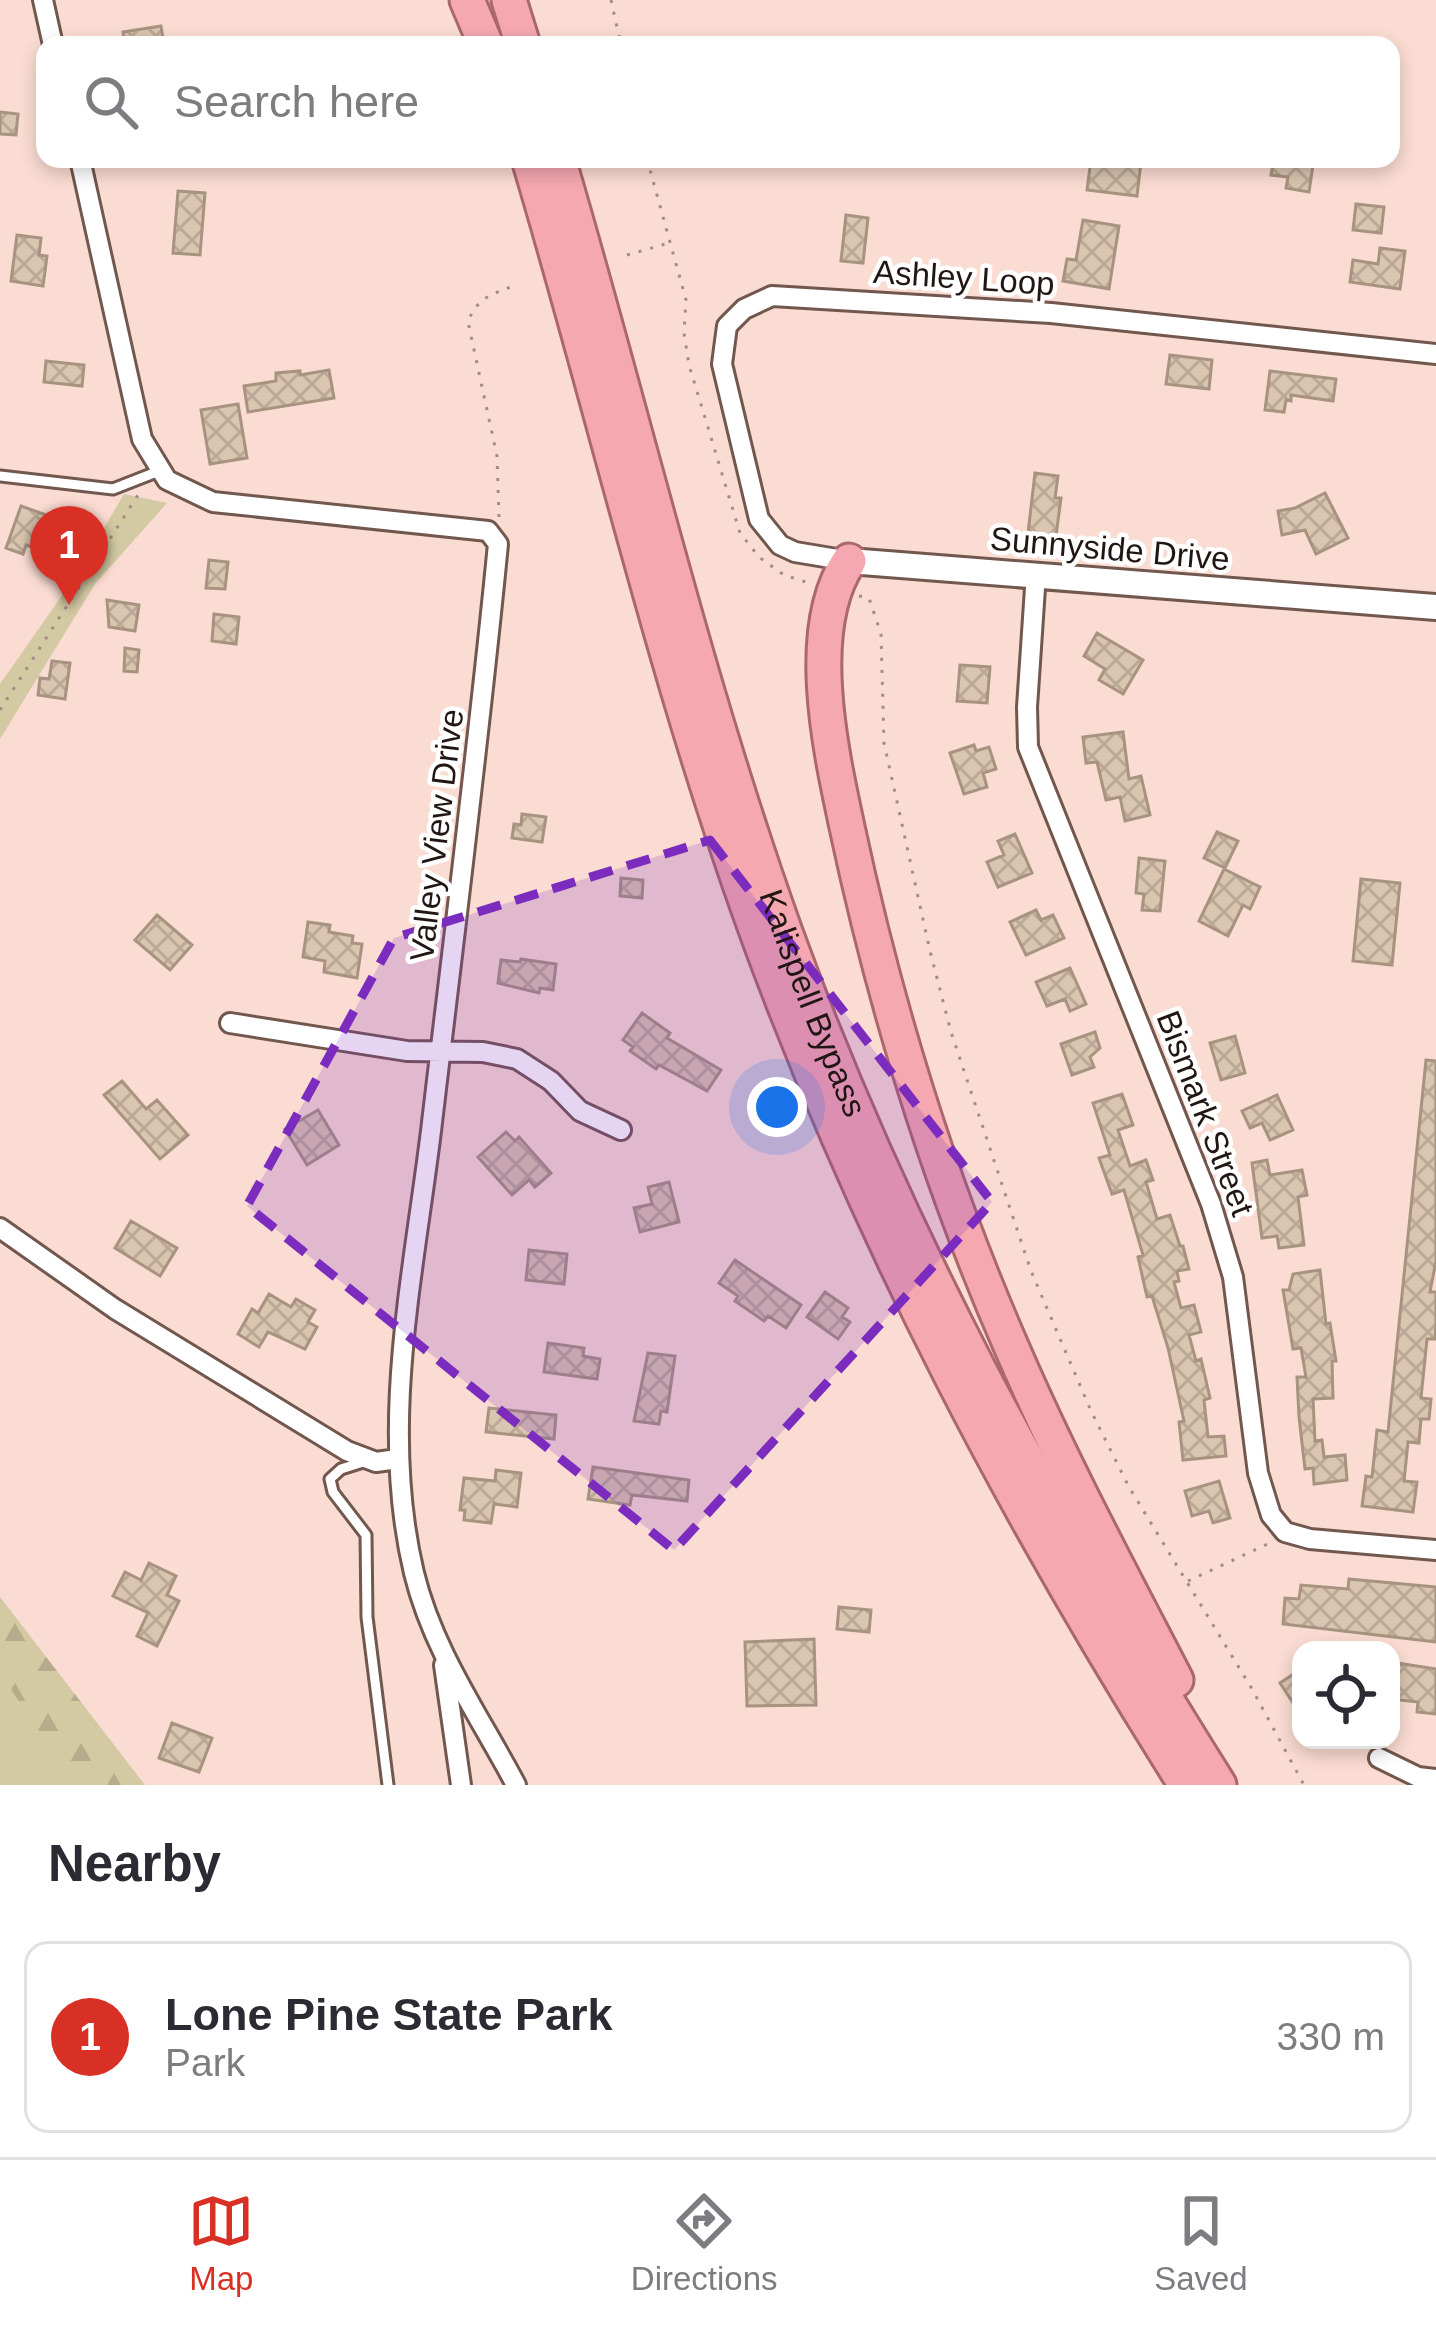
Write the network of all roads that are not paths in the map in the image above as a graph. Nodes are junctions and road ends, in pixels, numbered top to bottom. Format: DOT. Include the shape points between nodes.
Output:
graph roads {
  1 [pos="43,0"];
  2 [pos="467,0"];
  3 [pos="479,0"];
  4 [pos="508,0"];
  5 [pos="529,0"];
  6 [pos="51,36"];
  7 [pos="485,36"];
  8 [pos="488,36"];
  9 [pos="520,36"];
  10 [pos="538,36"];
  11 [pos="82,168"];
  12 [pos="533,168"];
  13 [pos="563,168"];
  14 [pos="1436,354"];
  15 [pos="159,471"];
  16 [pos="0,476"];
  17 [pos="780,545"];
  18 [pos="1036,573"];
  19 [pos="841,575"];
  20 [pos="1436,607"];
  21 [pos="230,1023"];
  22 [pos="440,1054"];
  23 [pos="621,1130"];
  24 [pos="0,1228"];
  25 [pos="398,1459"];
  26 [pos="368,1460"];
  27 [pos="1436,1550"];
  28 [pos="443,1654"];
  29 [pos="1379,1758"];
  30 [pos="1436,1779"];
  31 [pos="388,1785"];
  32 [pos="461,1785"];
  33 [pos="516,1785"];
  34 [pos="1186,1785"];
  35 [pos="1222,1785"];
  1 -- 6 [label="street"];
  2 -- 7 [label="highway"];
  3 -- 8 [label="highway"];
  4 -- 9 [label="highway"];
  5 -- 10 [label="highway"];
  11 -- 15 [label="street" via="142,439"];
  12 -- 34 [label="highway, Kalispell Bypass" via="699,759 810,1070 974,1425"];
  13 -- 35 [label="highway, Kalispell Bypass" via="738,794 842,1077 1006,1427"];
  14 -- 17 [label="street, Ashley Loop" via="1051,313 772,296 727,326 722,364 759,519"];
  15 -- 16 [label="lane" via="113,490"];
  15 -- 22 [label="street, Valley View Drive" via="213,502 488,531 498,544"];
  17 -- 19 [label="street, Sunnyside Drive"];
  18 -- 19 [label="street, Sunnyside Drive"];
  18 -- 20 [label="street, Sunnyside Drive"];
  18 -- 27 [label="street, Bismark Street" via="1028,747 1211,1204 1233,1277 1258,1474 1271,1515 1286,1532 1310,1539"];
  19 -- 35 [label="highway" via="825,662 830,746 916,1096 1034,1399"];
  21 -- 22 [label="street"];
  22 -- 23 [label="street" via="517,1058 580,1111"];
  22 -- 25 [label="street, Valley View Drive" via="401,1359"];
  24 -- 26 [label="street" via="116,1309"];
  25 -- 26 [label="street"];
  25 -- 28 [label="street, Valley View Drive" via="414,1573"];
  26 -- 31 [label="lane" via="330,1479 366,1535 367,1618"];
  28 -- 32 [label="street"];
  28 -- 33 [label="street, Valley View Drive"];
  29 -- 30 [label="street"];
}
